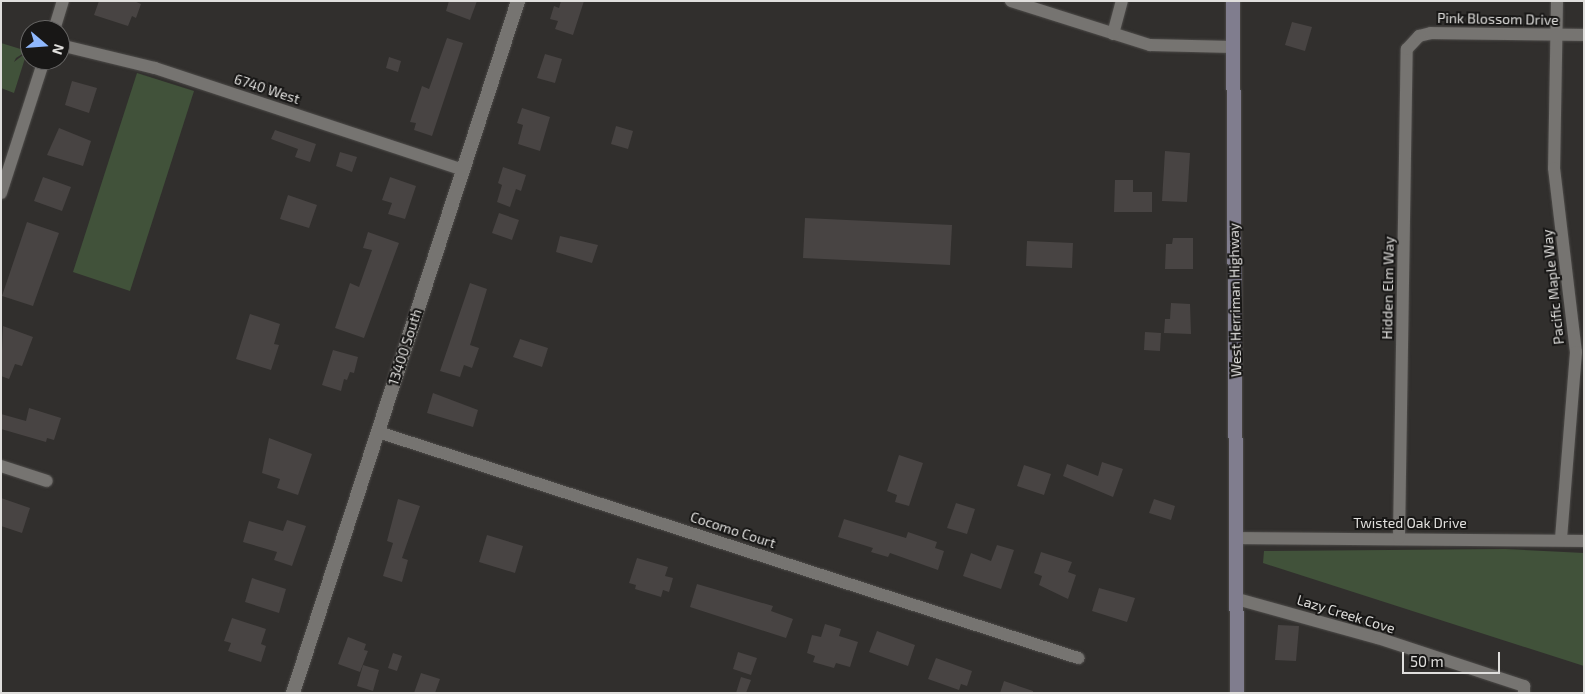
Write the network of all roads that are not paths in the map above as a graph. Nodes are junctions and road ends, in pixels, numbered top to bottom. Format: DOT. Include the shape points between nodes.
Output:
graph roads {
  1 [pos="63,1"];
  2 [pos="518,1"];
  3 [pos="1011,1"];
  4 [pos="1122,1"];
  5 [pos="1233,1"];
  6 [pos="1557,1"];
  7 [pos="57,20"];
  8 [pos="1113,34"];
  9 [pos="1556,34"];
  10 [pos="1584,35"];
  11 [pos="1413,40"];
  12 [pos="70,47"];
  13 [pos="1233,47"];
  14 [pos="41,70"];
  15 [pos="463,170"];
  16 [pos="1,193"];
  17 [pos="378,432"];
  18 [pos="1,466"];
  19 [pos="47,481"];
  20 [pos="1235,538"];
  21 [pos="1400,538"];
  22 [pos="1561,539"];
  23 [pos="1584,541"];
  24 [pos="1237,599"];
  25 [pos="1078,658"];
  26 [pos="292,693"];
  27 [pos="1237,693"];
  28 [pos="1524,693"];
  1 -- 7 [label="street"];
  2 -- 15 [label="street, 13400 South"];
  3 -- 8 [label="street"];
  4 -- 8 [label="street"];
  5 -- 13 [label="main road, West Herriman Highway"];
  6 -- 9 [label="street, Pacific Maple Way"];
  8 -- 13 [label="street" via="1163,47"];
  9 -- 10 [label="street, Pink Blossom Drive"];
  9 -- 11 [label="street, Pink Blossom Drive" via="1431,33"];
  9 -- 22 [label="street, Pacific Maple Way" via="1554,168 1576,352"];
  11 -- 21 [label="street, Hidden Elm Way" via="1406,54"];
  12 -- 15 [label="street, 6740 West" via="155,68"];
  13 -- 20 [label="main road, West Herriman Highway"];
  14 -- 16 [label="street"];
  15 -- 17 [label="street, 13400 South"];
  17 -- 25 [label="street, Cocomo Court"];
  17 -- 26 [label="street, 13400 South"];
  18 -- 19 [label="street"];
  20 -- 21 [label="street, Twisted Oak Drive"];
  20 -- 24 [label="main road, West Herriman Highway"];
  21 -- 22 [label="street, Twisted Oak Drive"];
  22 -- 23 [label="street, Twisted Oak Drive"];
  24 -- 27 [label="main road, West Herriman Highway"];
  24 -- 28 [label="street, Lazy Creek Cove" via="1378,638 1524,686"];
}
